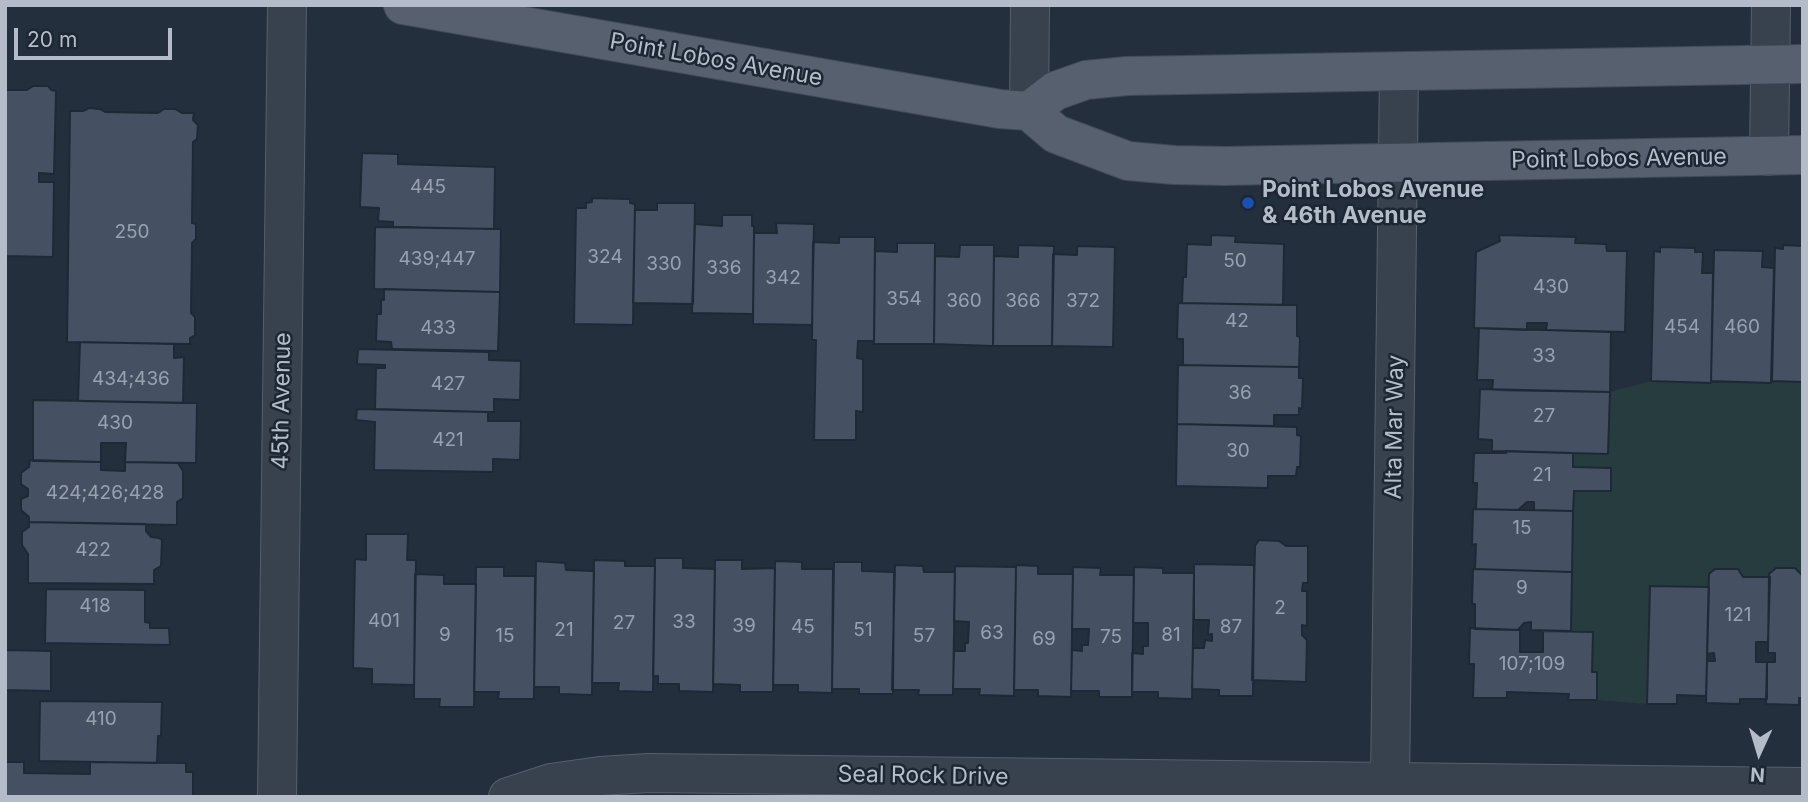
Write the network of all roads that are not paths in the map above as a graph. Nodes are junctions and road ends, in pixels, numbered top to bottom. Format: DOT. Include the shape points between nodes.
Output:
graph roads {
  1 [pos="287,5"];
  2 [pos="404,5"];
  3 [pos="1030,5"];
  4 [pos="1771,5"];
  5 [pos="1786,64"];
  6 [pos="1399,72"];
  7 [pos="1028,111"];
  8 [pos="1786,156"];
  9 [pos="1398,163"];
  10 [pos="1390,782"];
  11 [pos="1803,788"];
  12 [pos="277,797"];
  13 [pos="508,797"];
  1 -- 12 [label="street, 45th Avenue"];
  2 -- 7 [label="main road, Point Lobos Avenue" via="977,106"];
  3 -- 7 [label="street"];
  4 -- 5 [label="street"];
  5 -- 6 [label="main road"];
  5 -- 8 [label="street"];
  6 -- 7 [label="main road" via="1093,79 1055,91"];
  6 -- 9 [label="street, Alta Mar Way"];
  7 -- 9 [label="main road, Point Lobos Avenue" via="1056,134 1128,161 1225,166"];
  8 -- 9 [label="main road, Point Lobos Avenue"];
  9 -- 10 [label="street, Alta Mar Way"];
  10 -- 11 [label="street, Seal Rock Drive"];
  10 -- 13 [label="street, Seal Rock Drive" via="649,773 551,783"];
}
